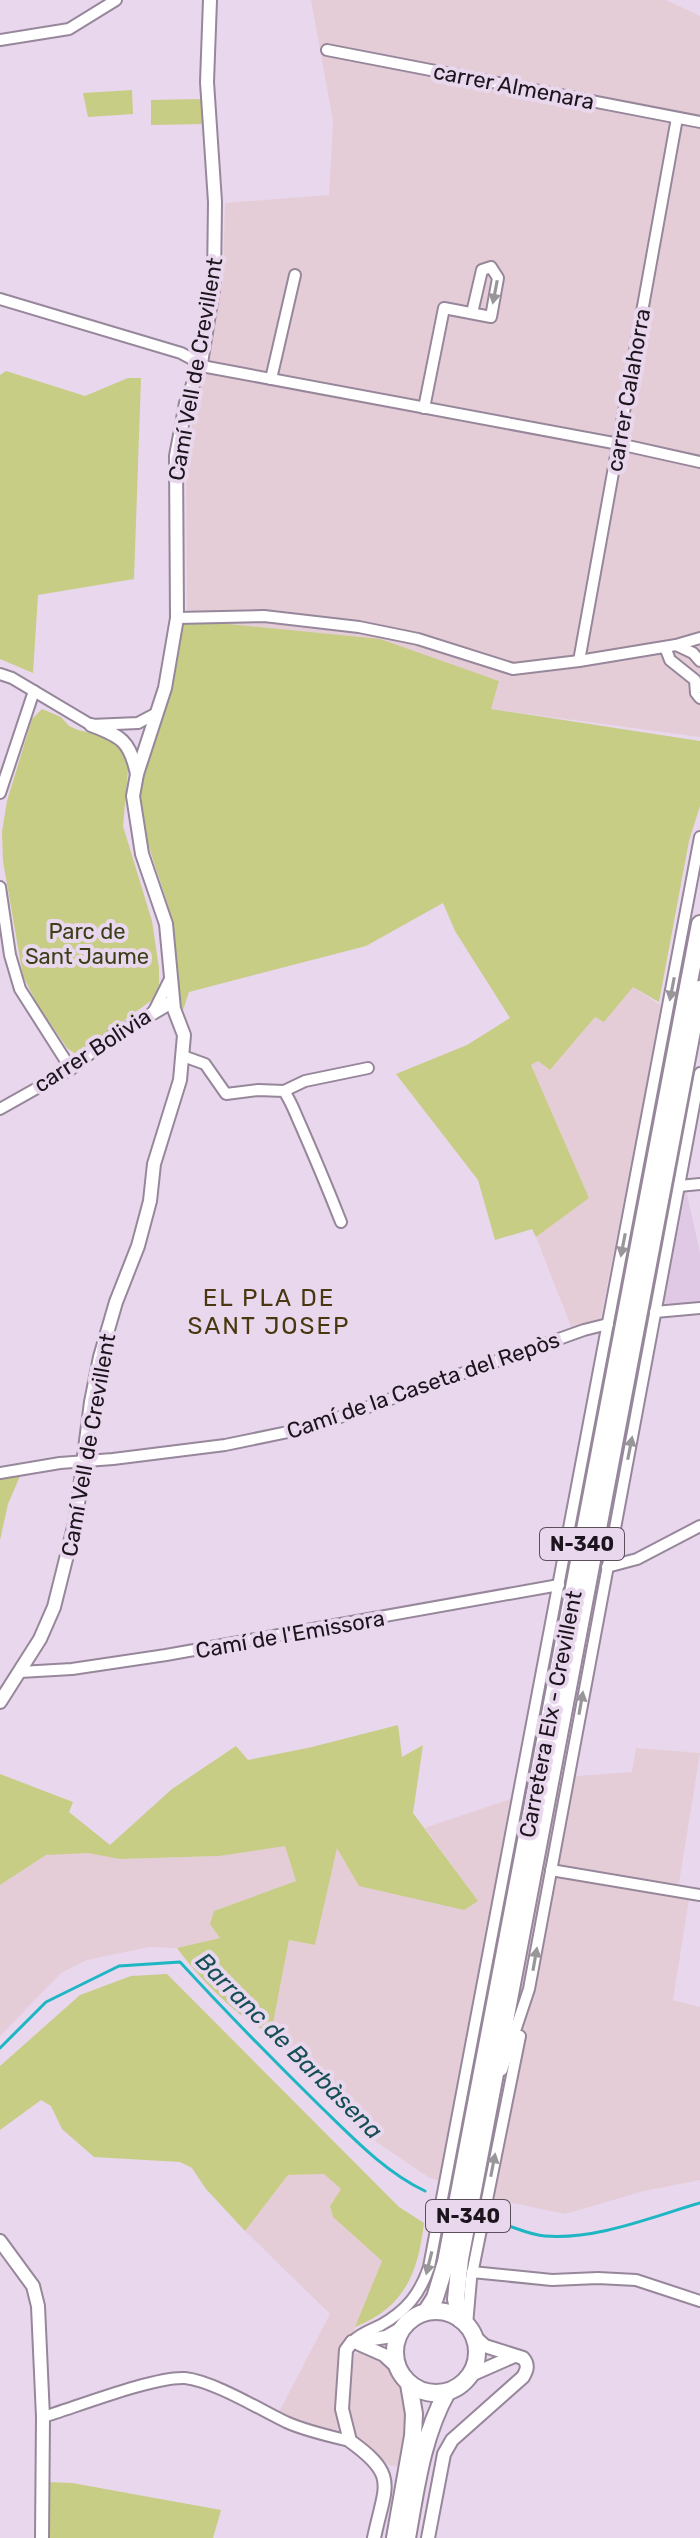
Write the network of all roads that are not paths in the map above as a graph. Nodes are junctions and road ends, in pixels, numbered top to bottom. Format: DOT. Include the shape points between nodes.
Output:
graph roads {
  1 [pos="116,0"];
  2 [pos="210,0"];
  3 [pos="0,40"];
  4 [pos="327,50"];
  5 [pos="677,118"];
  6 [pos="700,122"];
  7 [pos="295,275"];
  8 [pos="0,299"];
  9 [pos="472,313"];
  10 [pos="281,343"];
  11 [pos="201,363"];
  12 [pos="271,379"];
  13 [pos="289,383"];
  14 [pos="424,408"];
  15 [pos="619,444"];
  16 [pos="700,462"];
  17 [pos="177,618"];
  18 [pos="700,638"];
  19 [pos="670,646"];
  20 [pos="579,661"];
  21 [pos="700,661"];
  22 [pos="0,674"];
  23 [pos="34,691"];
  24 [pos="700,698"];
  25 [pos="157,713"];
  26 [pos="129,724"];
  27 [pos="91,725"];
  28 [pos="148,741"];
  29 [pos="128,744"];
  30 [pos="137,774"];
  31 [pos="0,793"];
  32 [pos="700,837"];
  33 [pos="700,876"];
  34 [pos="0,887"];
  35 [pos="686,913"];
  36 [pos="700,924"];
  37 [pos="5,956"];
  38 [pos="170,979"];
  39 [pos="700,989"];
  40 [pos="173,1001"];
  41 [pos="153,1013"];
  42 [pos="183,1056"];
  43 [pos="368,1068"];
  44 [pos="71,1069"];
  45 [pos="700,1073"];
  46 [pos="284,1091"];
  47 [pos="0,1109"];
  48 [pos="700,1184"];
  49 [pos="679,1186"];
  50 [pos="341,1222"];
  51 [pos="700,1308"];
  52 [pos="655,1312"];
  53 [pos="608,1324"];
  54 [pos="84,1461"];
  55 [pos="0,1473"];
  56 [pos="700,1526"];
  57 [pos="607,1567"];
  58 [pos="559,1585"];
  59 [pos="20,1672"];
  60 [pos="0,1702"];
  61 [pos="551,1870"];
  62 [pos="700,1895"];
  63 [pos="529,1989"];
  64 [pos="471,2049"];
  65 [pos="488,2114"];
  66 [pos="465,2163"];
  67 [pos="0,2241"];
  68 [pos="472,2272"];
  69 [pos="700,2301"];
  70 [pos="426,2312"];
  71 [pos="467,2326"];
  72 [pos="402,2328"];
  73 [pos="352,2342"];
  74 [pos="518,2356"];
  75 [pos="397,2367"];
  76 [pos="471,2375"];
  77 [pos="409,2384"];
  78 [pos="447,2392"];
  79 [pos="43,2417"];
  80 [pos="350,2441"];
  81 [pos="42,2538"];
  82 [pos="374,2538"];
  83 [pos="395,2538"];
  84 [pos="407,2538"];
  85 [pos="428,2538"];
  1 -- 3 [label="street" via="69,29"];
  2 -- 11 [label="street, Camí Vell de Crevillent" via="207,82 216,244"];
  4 -- 5 [label="street, carrer Almenara"];
  5 -- 6 [label="street, carrer Almenara"];
  5 -- 15 [label="street, carrer Calahorra"];
  7 -- 10 [label="street"];
  8 -- 11 [label="street"];
  9 -- 9 [label="street, one-way" via="482,270 491,267 498,278 491,317"];
  9 -- 14 [label="street" via="444,308"];
  10 -- 12 [label="street"];
  10 -- 13 [label="street" via="281,372"];
  11 -- 12 [label="street"];
  11 -- 17 [label="street, Camí Vell de Crevillent" via="186,403 176,456"];
  12 -- 13 [label="street"];
  13 -- 14 [label="street"];
  14 -- 15 [label="street"];
  15 -- 16 [label="street"];
  15 -- 20 [label="street, carrer Calahorra"];
  17 -- 20 [label="street" via="264,616 359,627 513,669"];
  17 -- 25 [label="street, Camí Vell de Crevillent"];
  18 -- 19 [label="street"];
  19 -- 20 [label="street"];
  19 -- 21 [label="street" via="693,653"];
  19 -- 24 [label="street" via="670,660 695,680"];
  22 -- 23 [label="street"];
  23 -- 27 [label="street"];
  23 -- 31 [label="street"];
  25 -- 26 [label="street"];
  25 -- 28 [label="street, Camí Vell de Crevillent"];
  26 -- 27 [label="street"];
  26 -- 28 [label="street" via="141,728"];
  27 -- 29 [label="street"];
  28 -- 29 [label="street"];
  28 -- 30 [label="street, Camí Vell de Crevillent"];
  29 -- 30 [label="street"];
  30 -- 38 [label="street, Camí Vell de Crevillent" via="133,796 166,924"];
  32 -- 35 [label="street"];
  33 -- 35 [label="street"];
  34 -- 37 [label="street"];
  35 -- 53 [label="street, one-way"];
  36 -- 66 [label="highway, Carretera Elx - Crevillent / N-340"];
  37 -- 44 [label="street"];
  38 -- 40 [label="street, Camí Vell de Crevillent"];
  38 -- 41 [label="street, carrer Bolivia"];
  39 -- 65 [label="highway, Carretera Elx - Crevillent / N-340"];
  40 -- 41 [label="street"];
  40 -- 42 [label="street, Camí Vell de Crevillent" via="184,1035"];
  41 -- 44 [label="street, carrer Bolivia" via="112,1036"];
  42 -- 46 [label="street" via="205,1064 226,1094"];
  42 -- 54 [label="street, Camí Vell de Crevillent" via="154,1164 150,1201 100,1357"];
  43 -- 46 [label="street" via="305,1081"];
  44 -- 47 [label="street, carrer Bolivia"];
  45 -- 49 [label="street"];
  46 -- 50 [label="street"];
  48 -- 49 [label="street"];
  49 -- 52 [label="street"];
  51 -- 52 [label="street"];
  57 -- 52 [label="street, one-way"];
  53 -- 54 [label="street, Camí de la Caseta del Repòs" via="312,1427 225,1445"];
  53 -- 58 [label="street"];
  54 -- 55 [label="street, Camí de la Caseta del Repòs"];
  54 -- 59 [label="street, Camí Vell de Crevillent" via="54,1607"];
  56 -- 57 [label="street" via="637,1559"];
  61 -- 57 [label="street, one-way"];
  58 -- 59 [label="street, Camí de l'Emissora" via="164,1656"];
  58 -- 64 [label="street"];
  59 -- 60 [label="street, Camí Vell de Crevillent"];
  61 -- 62 [label="street"];
  63 -- 61 [label="street, one-way"];
  63 -- 65 [label="street"];
  68 -- 63 [label="street, one-way"];
  64 -- 66 [label="street"];
  64 -- 73 [label="street, one-way" via="421,2289 398,2314"];
  65 -- 71 [label="highway, Carretera Elx - Crevillent / N-340" via="456,2281 456,2299"];
  66 -- 70 [label="highway, Carretera Elx - Crevillent / N-340" via="444,2272"];
  67 -- 79 [label="street" via="33,2286 38,2306"];
  68 -- 69 [label="street" via="552,2280 636,2280"];
  68 -- 71 [label="street"];
  70 -- 71 [label="highway" via="439,2311"];
  70 -- 72 [label="highway"];
  71 -- 74 [label="street" via="485,2346"];
  71 -- 76 [label="highway, N-340" via="477,2355"];
  72 -- 73 [label="street" via="386,2337"];
  72 -- 75 [label="highway" via="394,2355"];
  73 -- 75 [label="street" via="370,2347"];
  73 -- 80 [label="street" via="346,2350 342,2409"];
  74 -- 76 [label="street"];
  74 -- 85 [label="street" via="527,2362 523,2377 452,2440 444,2454"];
  75 -- 77 [label="highway"];
  76 -- 78 [label="highway"];
  77 -- 78 [label="highway" via="429,2393"];
  77 -- 83 [label="highway" via="413,2436"];
  78 -- 84 [label="highway" via="428,2434"];
  79 -- 80 [label="street" via="142,2386 187,2378 289,2423"];
  79 -- 81 [label="street"];
  80 -- 82 [label="street" via="383,2470"];
}
